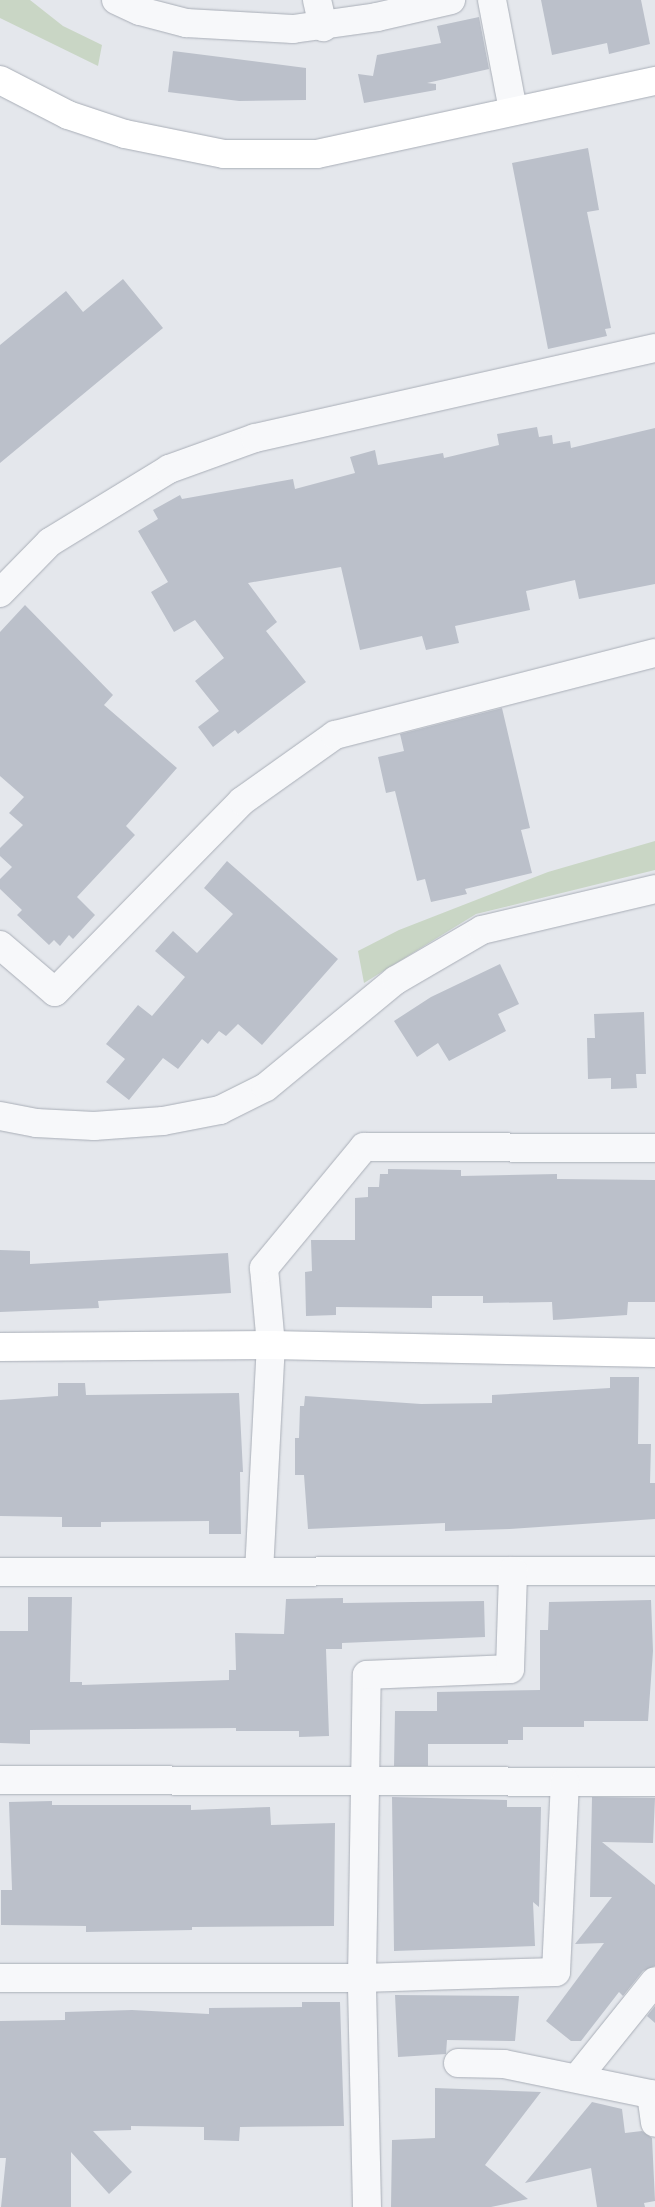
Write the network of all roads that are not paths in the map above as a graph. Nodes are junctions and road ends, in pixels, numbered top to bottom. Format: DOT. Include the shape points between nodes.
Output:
graph roads {
  1 [pos="318,0"];
  2 [pos="451,0"];
  3 [pos="492,0"];
  4 [pos="131,4"];
  5 [pos="323,27"];
  6 [pos="0,80"];
  7 [pos="655,81"];
  8 [pos="513,110"];
  9 [pos="655,348"];
  10 [pos="0,593"];
  11 [pos="655,653"];
  12 [pos="655,889"];
  13 [pos="0,944"];
  14 [pos="0,1116"];
  15 [pos="655,1148"];
  16 [pos="271,1345"];
  17 [pos="0,1347"];
  18 [pos="655,1353"];
  19 [pos="513,1571"];
  20 [pos="655,1571"];
  21 [pos="0,1572"];
  22 [pos="259,1572"];
  23 [pos="0,1780"];
  24 [pos="364,1781"];
  25 [pos="565,1782"];
  26 [pos="655,1782"];
  27 [pos="0,1978"];
  28 [pos="362,1978"];
  29 [pos="655,1981"];
  30 [pos="458,2063"];
  31 [pos="577,2078"];
  32 [pos="653,2094"];
  33 [pos="655,2123"];
  34 [pos="367,2207"];
  1 -- 5 [label="street"];
  2 -- 5 [label="street"];
  3 -- 8 [label="street"];
  4 -- 5 [label="street" via="186,23 238,28"];
  6 -- 8 [label="street" via="68,116 108,129 224,154 317,154"];
  7 -- 8 [label="street"];
  9 -- 10 [label="street" via="255,438 169,469 50,542"];
  11 -- 13 [label="street" via="335,735 242,801 55,992"];
  12 -- 14 [label="street" via="482,930 396,980 266,1088 220,1110 163,1120 94,1126 36,1123"];
  15 -- 16 [label="street" via="364,1147 264,1268"];
  16 -- 17 [label="street"];
  16 -- 18 [label="street"];
  16 -- 22 [label="street"];
  19 -- 20 [label="street"];
  19 -- 22 [label="street"];
  19 -- 24 [label="street" via="510,1669 367,1675"];
  21 -- 22 [label="street"];
  23 -- 24 [label="street"];
  24 -- 25 [label="street"];
  24 -- 28 [label="street"];
  25 -- 26 [label="street"];
  25 -- 28 [label="street" via="556,1972"];
  27 -- 28 [label="street"];
  28 -- 34 [label="street"];
  29 -- 31 [label="street"];
  30 -- 31 [label="street" via="504,2064"];
  31 -- 32 [label="street"];
  32 -- 33 [label="street"];
}
